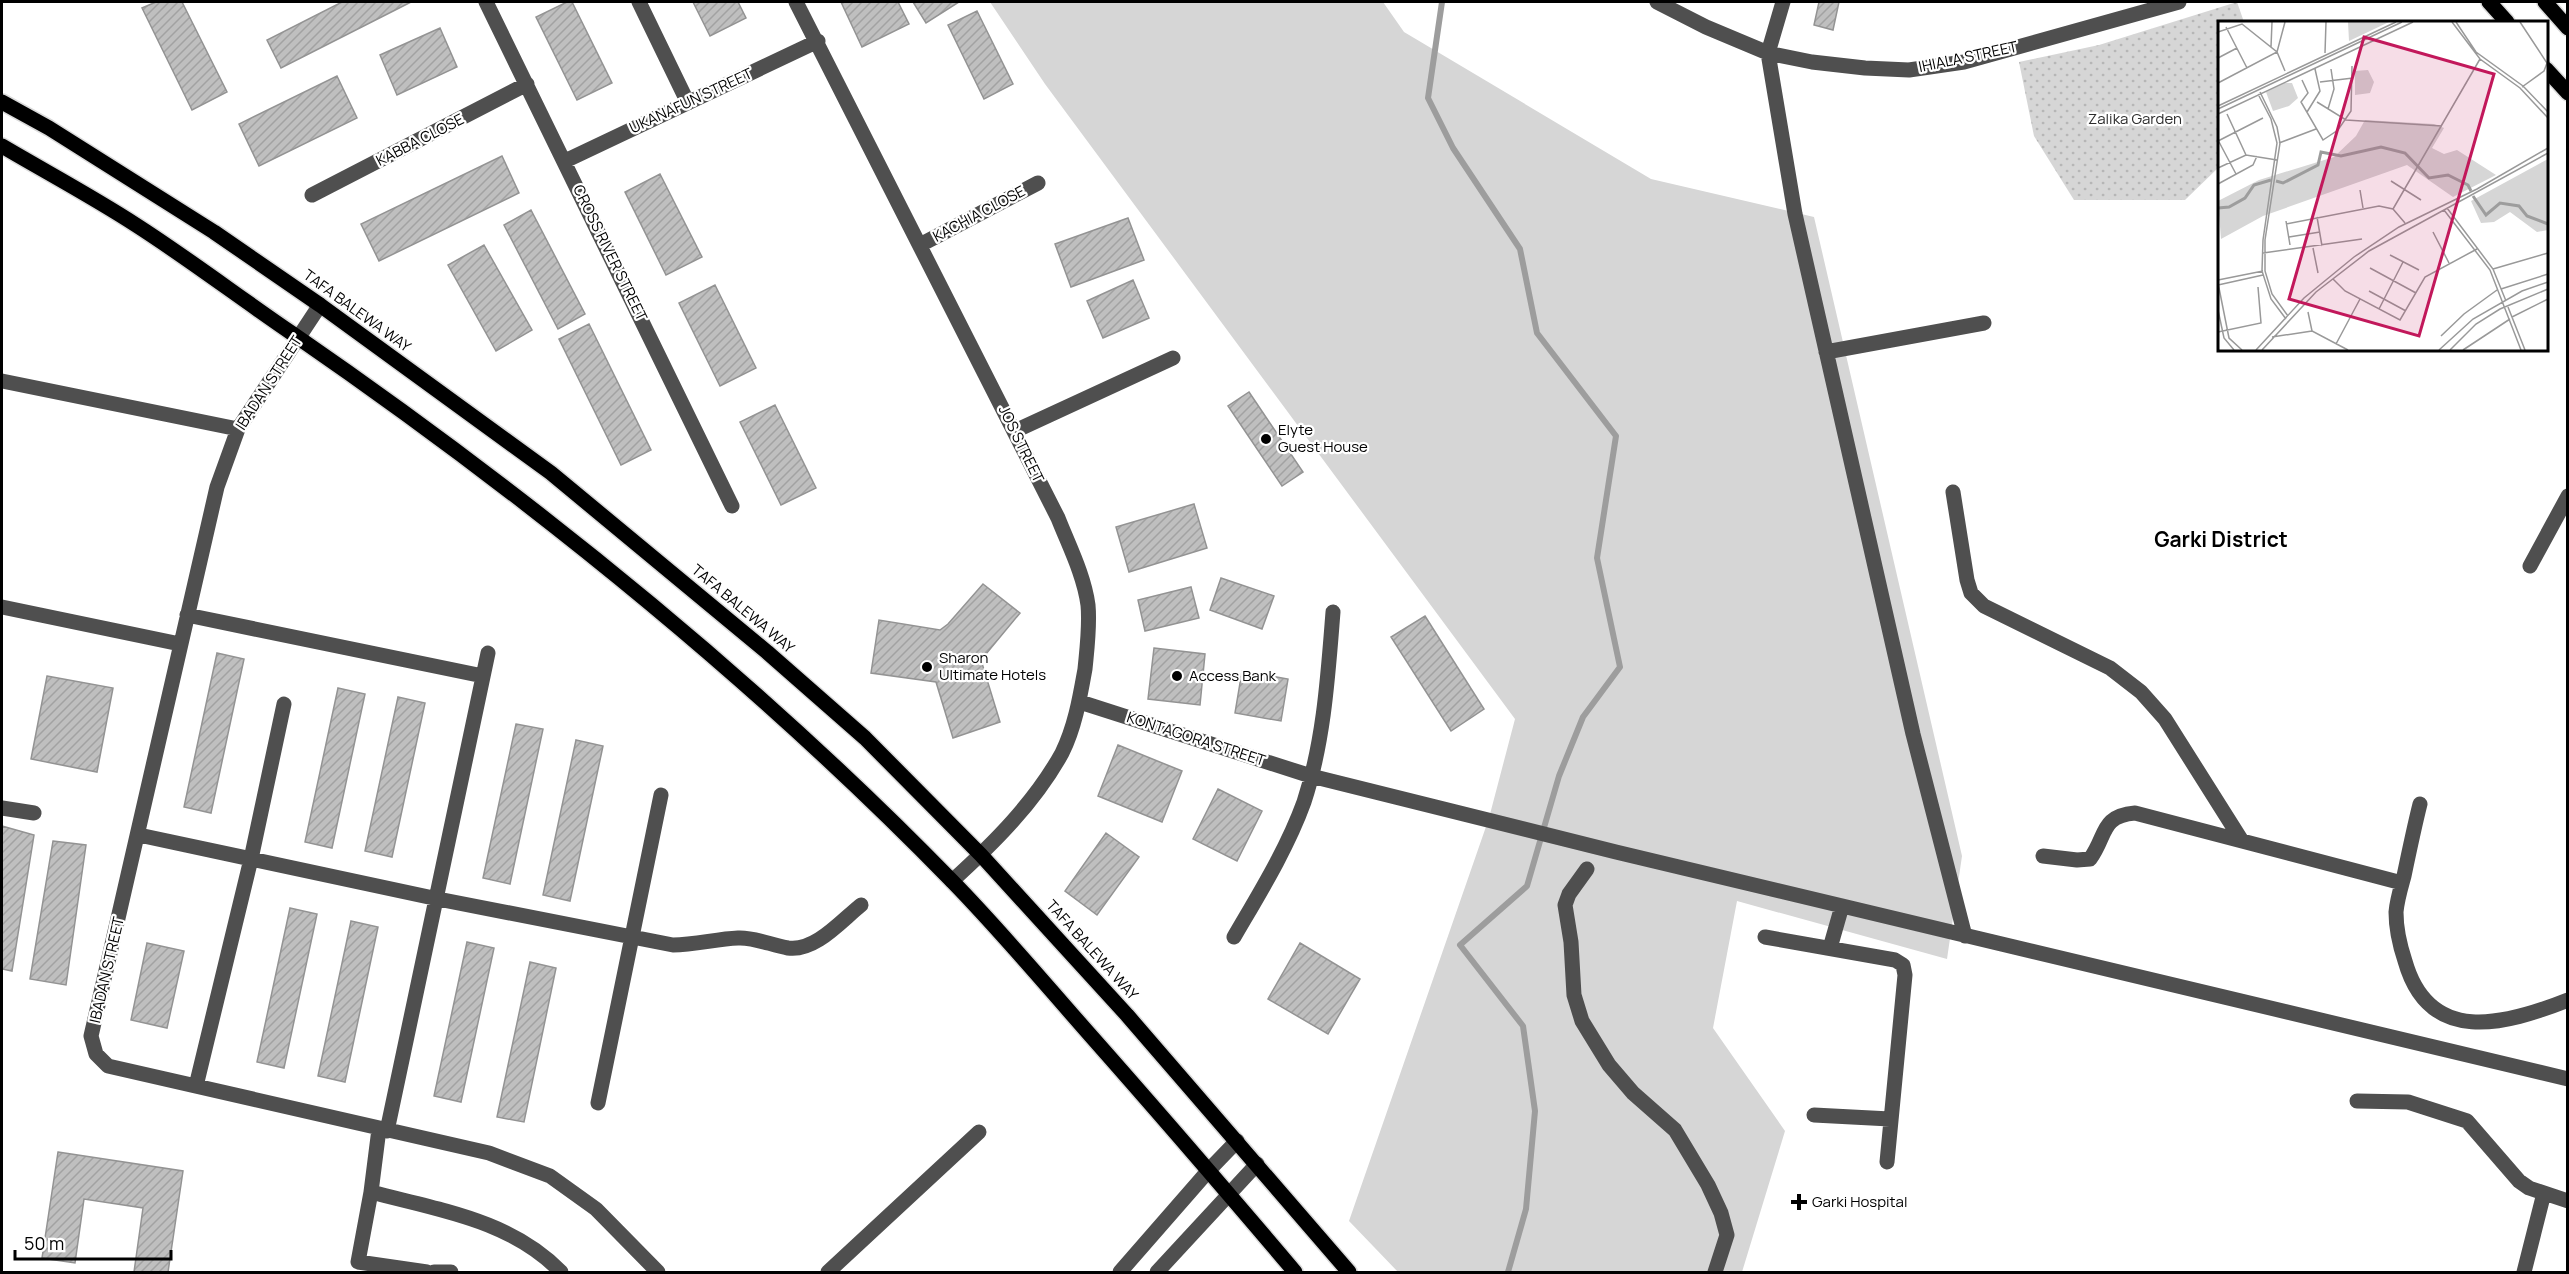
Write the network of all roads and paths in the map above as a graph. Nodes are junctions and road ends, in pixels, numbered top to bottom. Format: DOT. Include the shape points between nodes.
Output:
graph roads {
  1 [pos="486,2"];
  2 [pos="639,2"];
  3 [pos="796,2"];
  4 [pos="1657,2"];
  5 [pos="1783,2"];
  6 [pos="2489,2"];
  7 [pos="2545,2"];
  8 [pos="2171,3"];
  9 [pos="2506,21"];
  10 [pos="2568,28"];
  11 [pos="818,41"];
  12 [pos="1768,53"];
  13 [pos="2548,70"];
  14 [pos="527,84"];
  15 [pos="2568,93"];
  16 [pos="2,102"];
  17 [pos="688,103"];
  18 [pos="2,146"];
  19 [pos="565,161"];
  20 [pos="1038,183"];
  21 [pos="312,195"];
  22 [pos="920,245"];
  23 [pos="320,305"];
  24 [pos="1984,323"];
  25 [pos="298,337"];
  26 [pos="1826,351"];
  27 [pos="1173,358"];
  28 [pos="2,381"];
  29 [pos="238,429"];
  30 [pos="1015,431"];
  31 [pos="1953,492"];
  32 [pos="2568,496"];
  33 [pos="732,506"];
  34 [pos="2530,566"];
  35 [pos="2,607"];
  36 [pos="1333,612"];
  37 [pos="187,615"];
  38 [pos="180,644"];
  39 [pos="488,652"];
  40 [pos="483,676"];
  41 [pos="1080,702"];
  42 [pos="284,705"];
  43 [pos="1311,776"];
  44 [pos="661,795"];
  45 [pos="2420,804"];
  46 [pos="2,807"];
  47 [pos="34,813"];
  48 [pos="139,835"];
  49 [pos="2242,841"];
  50 [pos="981,855"];
  51 [pos="2043,856"];
  52 [pos="251,859"];
  53 [pos="1587,870"];
  54 [pos="952,881"];
  55 [pos="2402,883"];
  56 [pos="438,898"];
  57 [pos="861,905"];
  58 [pos="1842,906"];
  59 [pos="1965,936"];
  60 [pos="1234,937"];
  61 [pos="1765,937"];
  62 [pos="632,938"];
  63 [pos="1830,948"];
  64 [pos="2568,1000"];
  65 [pos="2568,1079"];
  66 [pos="196,1086"];
  67 [pos="2357,1101"];
  68 [pos="598,1103"];
  69 [pos="1814,1114"];
  70 [pos="1890,1119"];
  71 [pos="383,1130"];
  72 [pos="979,1131"];
  73 [pos="1237,1141"];
  74 [pos="1887,1162"];
  75 [pos="1257,1164"];
  76 [pos="1209,1170"];
  77 [pos="371,1192"];
  78 [pos="2544,1193"];
  79 [pos="1229,1194"];
  80 [pos="2568,1201"];
  81 [pos="357,1267"];
  82 [pos="427,1272"];
  83 [pos="434,1272"];
  84 [pos="451,1272"];
  85 [pos="561,1272"];
  86 [pos="658,1272"];
  87 [pos="828,1272"];
  88 [pos="1120,1272"];
  89 [pos="1157,1272"];
  90 [pos="1294,1272"];
  91 [pos="1349,1272"];
  92 [pos="1715,1272"];
  93 [pos="2524,1272"];
  1 -- 14 [label="street, CROSS RIVER STREET"];
  2 -- 17 [label="street"];
  3 -- 11 [label="street, JOS STREET"];
  4 -- 12 [label="street, IHIALA STREET"];
  5 -- 12 [label="street"];
  6 -- 9 [label="main road"];
  7 -- 10 [label="main road"];
  8 -- 12 [label="street, IHIALA STREET" via="1964,62 1910,70 1812,62"];
  11 -- 17 [label="street, UKANAFUN STREET"];
  11 -- 22 [label="street, JOS STREET"];
  12 -- 26 [label="street" via="1795,214"];
  13 -- 15 [label="main road"];
  14 -- 19 [label="street, CROSS RIVER STREET"];
  14 -- 21 [label="street, KABBA CLOSE"];
  16 -- 23 [label="main road, TAFA BALEWA WAY" via="214,232"];
  17 -- 19 [label="street, UKANAFUN STREET"];
  18 -- 25 [label="main road" via="135,224"];
  19 -- 33 [label="street, CROSS RIVER STREET"];
  20 -- 22 [label="street, KACHIA CLOSE"];
  22 -- 30 [label="street, JOS STREET"];
  23 -- 25 [label="street, IBADAN STREET"];
  23 -- 50 [label="main road, TAFA BALEWA WAY" via="550,473 670,571 864,738"];
  24 -- 26 [label="street"];
  25 -- 29 [label="street, IBADAN STREET"];
  25 -- 54 [label="main road" via="524,500 647,599 842,772"];
  26 -- 59 [label="street" via="1913,734"];
  27 -- 30 [label="street"];
  28 -- 29 [label="street"];
  29 -- 37 [label="street, IBADAN STREET" via="217,487"];
  30 -- 41 [label="street, JOS STREET" via="1062,528 1088,605 1088,646"];
  31 -- 49 [label="street" via="1971,593 1984,606 2110,668 2141,692 2165,719"];
  32 -- 34 [label="street"];
  35 -- 38 [label="street"];
  36 -- 43 [label="street" via="1328,684"];
  37 -- 38 [label="street, IBADAN STREET"];
  37 -- 40 [label="street"];
  38 -- 48 [label="street, IBADAN STREET"];
  39 -- 40 [label="street"];
  40 -- 56 [label="street"];
  41 -- 43 [label="street, KONTAGORA STREET"];
  41 -- 50 [label="street, JOS STREET" via="1063,751 1033,798"];
  42 -- 52 [label="street"];
  43 -- 58 [label="street, KONTAGORA STREET"];
  43 -- 60 [label="street" via="1290,835"];
  44 -- 62 [label="street"];
  45 -- 55 [label="street"];
  46 -- 47 [label="street"];
  48 -- 52 [label="street"];
  48 -- 66 [label="street, IBADAN STREET" via="92,1036 96,1054 108,1066"];
  49 -- 51 [label="street" via="2135,813 2120,814 2107,826 2090,859"];
  49 -- 55 [label="street"];
  50 -- 54 [label="street, JOS STREET"];
  50 -- 73 [label="main road, TAFA BALEWA WAY"];
  52 -- 56 [label="street"];
  52 -- 66 [label="street"];
  53 -- 92 [label="street" via="1564,905 1574,995 1582,1021 1609,1065 1633,1093 1675,1130 1708,1185 1727,1236"];
  54 -- 76 [label="main road"];
  55 -- 64 [label="street" via="2396,911 2400,944 2409,976 2432,1009 2484,1023 2505,1021"];
  56 -- 62 [label="street"];
  56 -- 71 [label="street"];
  57 -- 62 [label="street" via="814,943 802,948 740,937 694,945"];
  58 -- 59 [label="street, KONTAGORA STREET"];
  58 -- 63 [label="street"];
  59 -- 65 [label="street, KONTAGORA STREET"];
  61 -- 63 [label="street"];
  62 -- 68 [label="street"];
  63 -- 70 [label="street" via="1895,960 1903,965"];
  66 -- 71 [label="street, IBADAN STREET"];
  67 -- 78 [label="street" via="2408,1102 2467,1122 2519,1181"];
  69 -- 70 [label="street"];
  70 -- 74 [label="street"];
  71 -- 77 [label="street"];
  71 -- 86 [label="street, IBADAN STREET" via="489,1153 550,1176 596,1209"];
  72 -- 87 [label="street"];
  73 -- 75 [label="main road, TAFA BALEWA WAY"];
  73 -- 76 [label="street"];
  75 -- 79 [label="street"];
  75 -- 91 [label="main road, TAFA BALEWA WAY"];
  76 -- 79 [label="main road"];
  76 -- 88 [label="street"];
  77 -- 81 [label="street"];
  77 -- 85 [label="street" via="473,1218 508,1232 543,1254"];
  78 -- 80 [label="street"];
  78 -- 93 [label="street"];
  79 -- 89 [label="street"];
  79 -- 90 [label="main road"];
  81 -- 82 [label="street"];
  83 -- 84 [label="street"];
}
